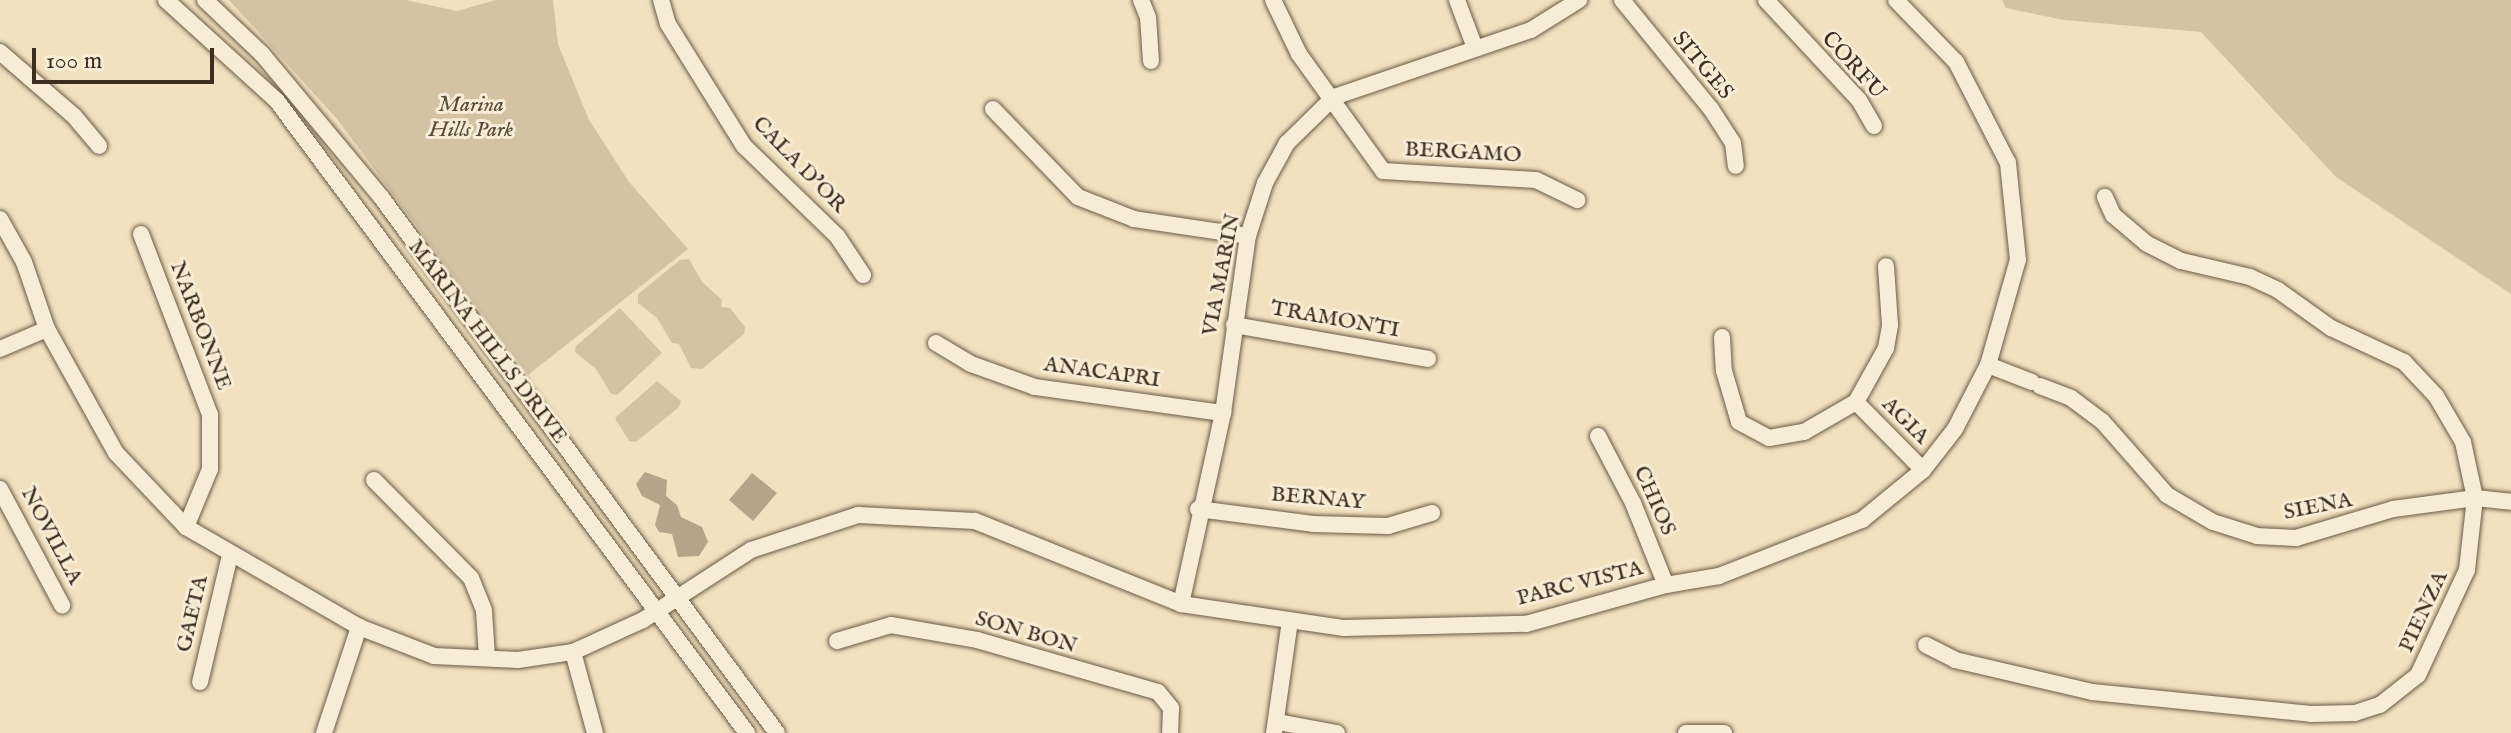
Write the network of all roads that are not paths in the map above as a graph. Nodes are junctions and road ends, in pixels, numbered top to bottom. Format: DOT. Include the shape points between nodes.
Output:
graph roads {
  1 [pos="166,0"];
  2 [pos="205,0"];
  3 [pos="661,0"];
  4 [pos="1141,0"];
  5 [pos="1273,0"];
  6 [pos="1457,0"];
  7 [pos="1579,0"];
  8 [pos="1622,0"];
  9 [pos="1766,0"];
  10 [pos="1896,0"];
  11 [pos="1475,48"];
  12 [pos="0,52"];
  13 [pos="1151,61"];
  14 [pos="1334,97"];
  15 [pos="993,109"];
  16 [pos="1874,126"];
  17 [pos="99,146"];
  18 [pos="1736,166"];
  19 [pos="2105,197"];
  20 [pos="1577,200"];
  21 [pos="0,219"];
  22 [pos="141,234"];
  23 [pos="1248,236"];
  24 [pos="1886,266"];
  25 [pos="863,275"];
  26 [pos="1234,325"];
  27 [pos="47,329"];
  28 [pos="1722,337"];
  29 [pos="936,343"];
  30 [pos="0,349"];
  31 [pos="1428,359"];
  32 [pos="1988,365"];
  33 [pos="1856,402"];
  34 [pos="1223,413"];
  35 [pos="1598,436"];
  36 [pos="1923,470"];
  37 [pos="374,480"];
  38 [pos="0,489"];
  39 [pos="2475,498"];
  40 [pos="2511,502"];
  41 [pos="1198,509"];
  42 [pos="1432,513"];
  43 [pos="186,527"];
  44 [pos="230,555"];
  45 [pos="1666,585"];
  46 [pos="679,600"];
  47 [pos="1181,604"];
  48 [pos="62,605"];
  49 [pos="659,611"];
  50 [pos="1290,621"];
  51 [pos="359,627"];
  52 [pos="837,641"];
  53 [pos="1926,645"];
  54 [pos="573,652"];
  55 [pos="487,657"];
  56 [pos="200,682"];
  57 [pos="1276,728"];
  58 [pos="1726,729"];
  59 [pos="324,733"];
  60 [pos="595,733"];
  61 [pos="747,733"];
  62 [pos="777,733"];
  63 [pos="1170,733"];
  64 [pos="1337,733"];
  65 [pos="1686,733"];
  1 -- 49 [label="street, MARINA HILLS DRIVE" via="277,101"];
  2 -- 46 [label="street, MARINA HILLS DRIVE" via="262,54 381,197"];
  3 -- 25 [label="street, CALA D'OR" via="668,24 744,146 837,236"];
  4 -- 13 [label="street" via="1148,17"];
  5 -- 14 [label="street" via="1299,54"];
  6 -- 11 [label="street"];
  7 -- 11 [label="street, VIA MARIN" via="1531,30"];
  8 -- 18 [label="street, SITGES" via="1711,109 1733,143"];
  9 -- 16 [label="street, CORFU" via="1859,100"];
  10 -- 32 [label="street, PARC VISTA" via="1956,62 2008,163 2018,260"];
  11 -- 14 [label="street, VIA MARIN"];
  12 -- 17 [label="street" via="74,116"];
  14 -- 20 [label="street, BERGAMO" via="1383,171 1536,180"];
  14 -- 23 [label="street, VIA MARIN" via="1287,143 1265,183"];
  15 -- 23 [label="street" via="1078,197 1134,219"];
  19 -- 39 [label="street, PIENZA" via="2113,215 2146,243 2181,261 2250,277 2331,328 2404,362 2436,396 2463,442"];
  21 -- 27 [label="street, PARC VISTA" via="24,262"];
  22 -- 43 [label="street, NARBONNE" via="210,415 210,469"];
  23 -- 26 [label="street, VIA MARIN"];
  24 -- 33 [label="street, AGIA" via="1886,348"];
  26 -- 31 [label="street, TRAMONTI"];
  26 -- 34 [label="street, VIA MARIN"];
  27 -- 30 [label="street"];
  27 -- 43 [label="street, PARC VISTA" via="116,453"];
  28 -- 33 [label="street, AGIA" via="1724,371 1739,422 1748,431 1786,438"];
  29 -- 34 [label="street, ANACAPRI" via="971,364 1035,387"];
  32 -- 36 [label="street, PARC VISTA" via="1955,429"];
  32 -- 39 [label="street, SIENA" via="2071,398 2102,421 2167,495 2213,522 2257,536 2296,538 2393,509"];
  33 -- 36 [label="street, AGIA"];
  34 -- 41 [label="street, VIA MARIN"];
  35 -- 45 [label="street, CHIOS" via="1633,503"];
  36 -- 45 [label="street, PARC VISTA" via="1862,520 1719,576"];
  37 -- 55 [label="street" via="471,578 484,611"];
  38 -- 48 [label="street, NOVILLA"];
  39 -- 40 [label="street, SIENA"];
  39 -- 53 [label="street, PIENZA" via="2467,570 2418,675 2380,705 2355,713 2311,714 2092,692 1955,660"];
  41 -- 42 [label="street, BERNAY" via="1313,524 1388,526"];
  41 -- 47 [label="street, VIA MARIN"];
  43 -- 44 [label="street, PARC VISTA"];
  44 -- 51 [label="street, PARC VISTA"];
  44 -- 56 [label="street, GAETA"];
  45 -- 50 [label="street, PARC VISTA" via="1526,624 1420,630"];
  46 -- 47 [label="street, PARC VISTA" via="751,550 858,515 975,521"];
  46 -- 49 [label="street, PARC VISTA"];
  46 -- 62 [label="street, MARINA HILLS DRIVE"];
  47 -- 50 [label="street, PARC VISTA"];
  49 -- 54 [label="street, PARC VISTA"];
  49 -- 61 [label="street, MARINA HILLS DRIVE"];
  50 -- 57 [label="street"];
  51 -- 55 [label="street, PARC VISTA" via="434,656"];
  51 -- 59 [label="street"];
  52 -- 63 [label="street, SON BON" via="891,625 977,640 1158,692 1171,708"];
  54 -- 55 [label="street, PARC VISTA" via="518,660"];
  54 -- 60 [label="street"];
  57 -- 64 [label="street"];
  58 -- 65 [label="street"];
}
